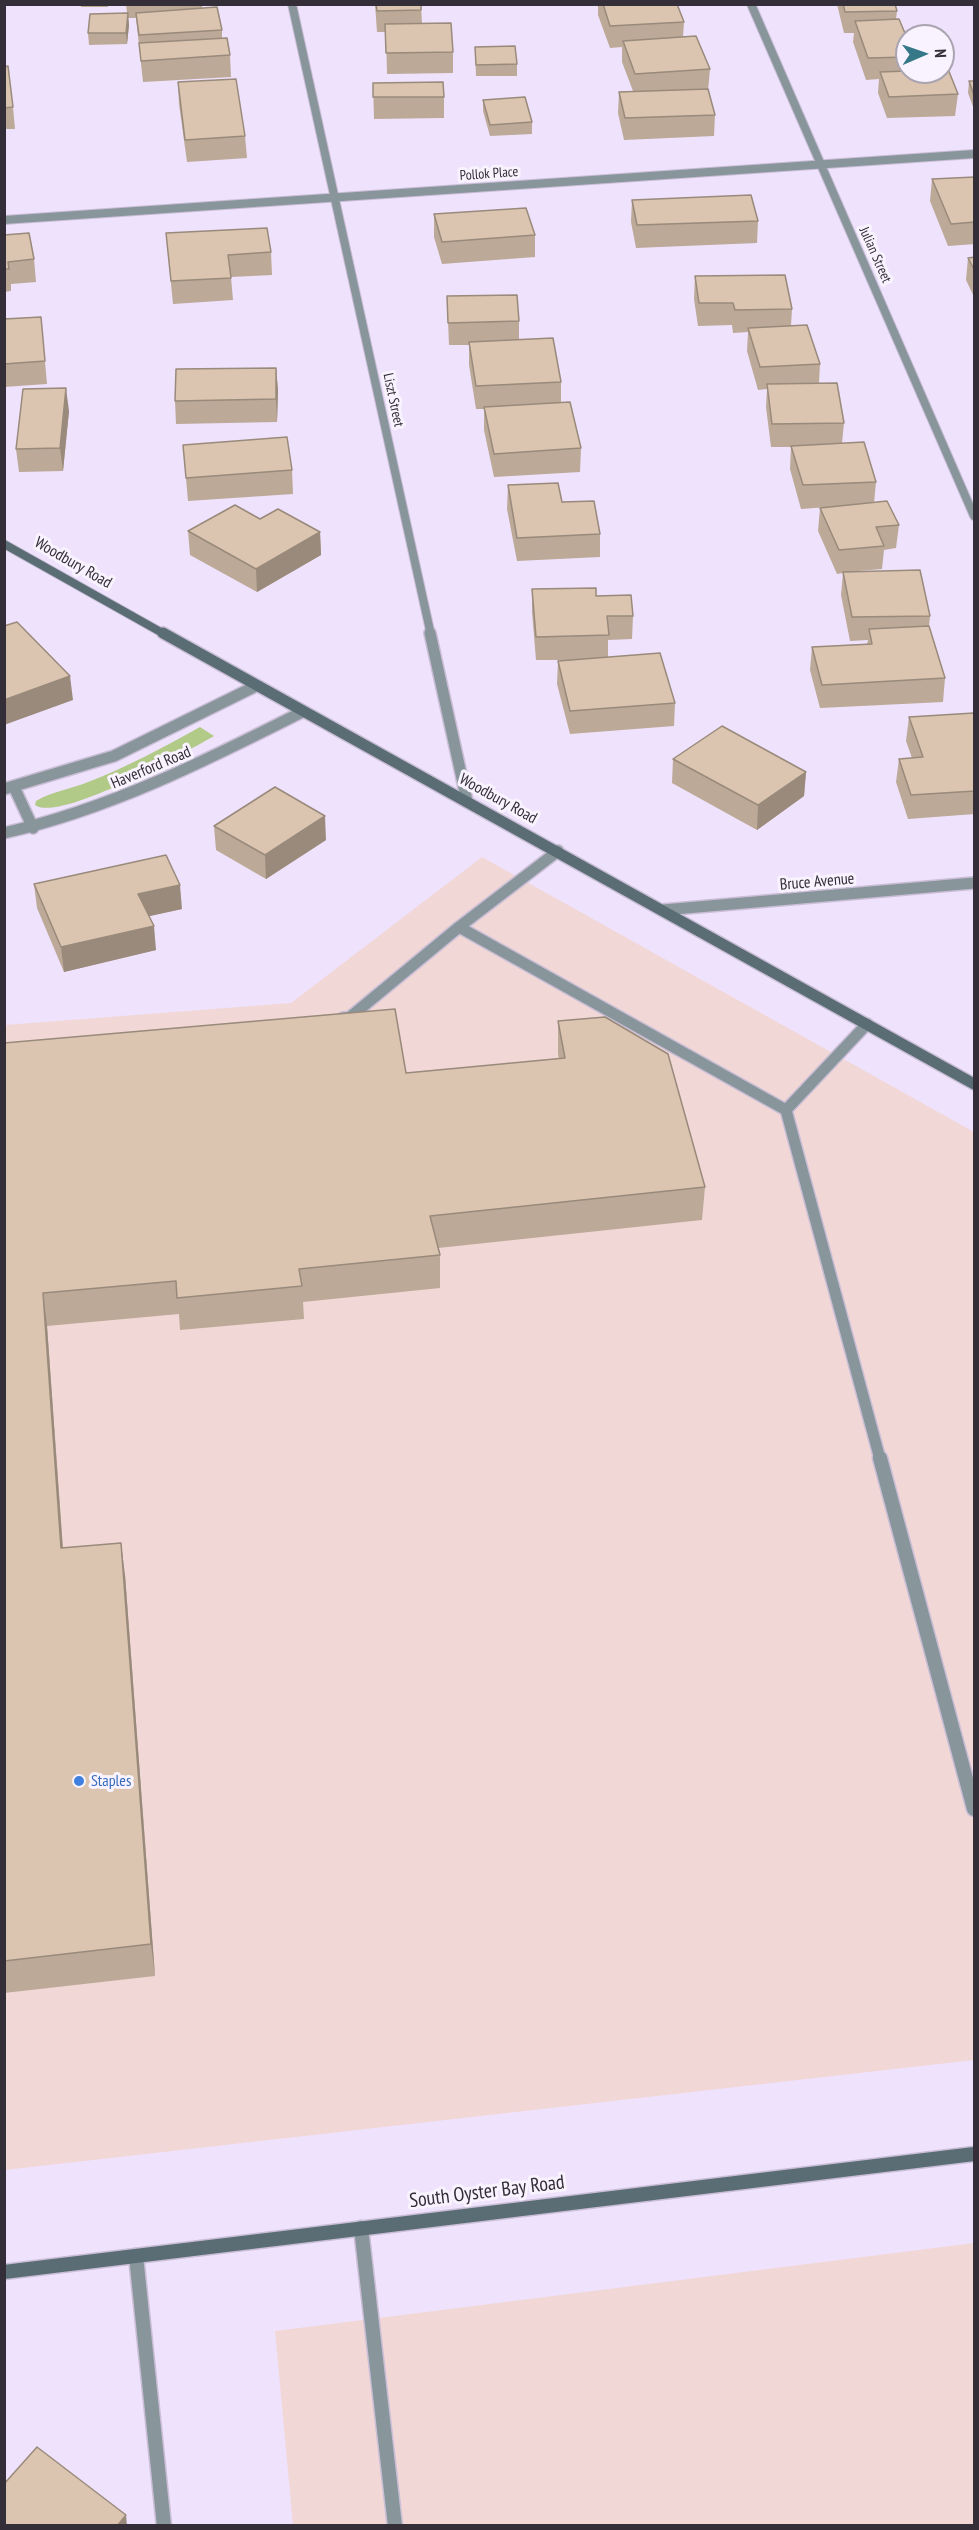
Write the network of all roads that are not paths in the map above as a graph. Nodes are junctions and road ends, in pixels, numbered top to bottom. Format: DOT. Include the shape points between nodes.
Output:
graph roads {
  1 [pos="292,4"];
  2 [pos="751,4"];
  3 [pos="975,154"];
  4 [pos="821,165"];
  5 [pos="334,197"];
  6 [pos="4,220"];
  7 [pos="975,516"];
  8 [pos="4,544"];
  9 [pos="256,686"];
  10 [pos="302,712"];
  11 [pos="9,788"];
  12 [pos="467,801"];
  13 [pos="33,828"];
  14 [pos="4,833"];
  15 [pos="558,851"];
  16 [pos="975,883"];
  17 [pos="663,910"];
  18 [pos="459,927"];
  19 [pos="325,1020"];
  20 [pos="867,1024"];
  21 [pos="975,1084"];
  22 [pos="786,1110"];
  23 [pos="975,1809"];
  24 [pos="975,2154"];
  25 [pos="361,2228"];
  26 [pos="136,2256"];
  27 [pos="4,2272"];
  28 [pos="164,2526"];
  29 [pos="395,2526"];
  1 -- 5 [label="street, Liszt Street"];
  2 -- 4 [label="street, Julian Street"];
  3 -- 4 [label="street, Pollok Place"];
  4 -- 5 [label="street, Pollok Place"];
  4 -- 7 [label="street, Julian Street"];
  5 -- 6 [label="street, Pollok Place"];
  5 -- 12 [label="street, Liszt Street"];
  8 -- 9 [label="main road, Woodbury Road"];
  9 -- 10 [label="main road, Woodbury Road"];
  9 -- 11 [label="street, Haverford Road" via="114,756"];
  10 -- 12 [label="main road, Woodbury Road"];
  10 -- 13 [label="street, Haverford Road" via="165,782"];
  11 -- 13 [label="street"];
  12 -- 15 [label="main road, Woodbury Road"];
  13 -- 14 [label="street, Haverford Road"];
  15 -- 17 [label="main road, Woodbury Road"];
  15 -- 18 [label="street"];
  16 -- 17 [label="street, Bruce Avenue"];
  17 -- 20 [label="main road, Woodbury Road"];
  18 -- 19 [label="street" via="349,1018"];
  18 -- 22 [label="street"];
  20 -- 21 [label="main road, Woodbury Road"];
  20 -- 22 [label="street"];
  22 -- 23 [label="street"];
  24 -- 25 [label="main road, South Oyster Bay Road"];
  25 -- 26 [label="main road, South Oyster Bay Road"];
  25 -- 29 [label="street"];
  26 -- 27 [label="main road, South Oyster Bay Road"];
  26 -- 28 [label="street"];
}
